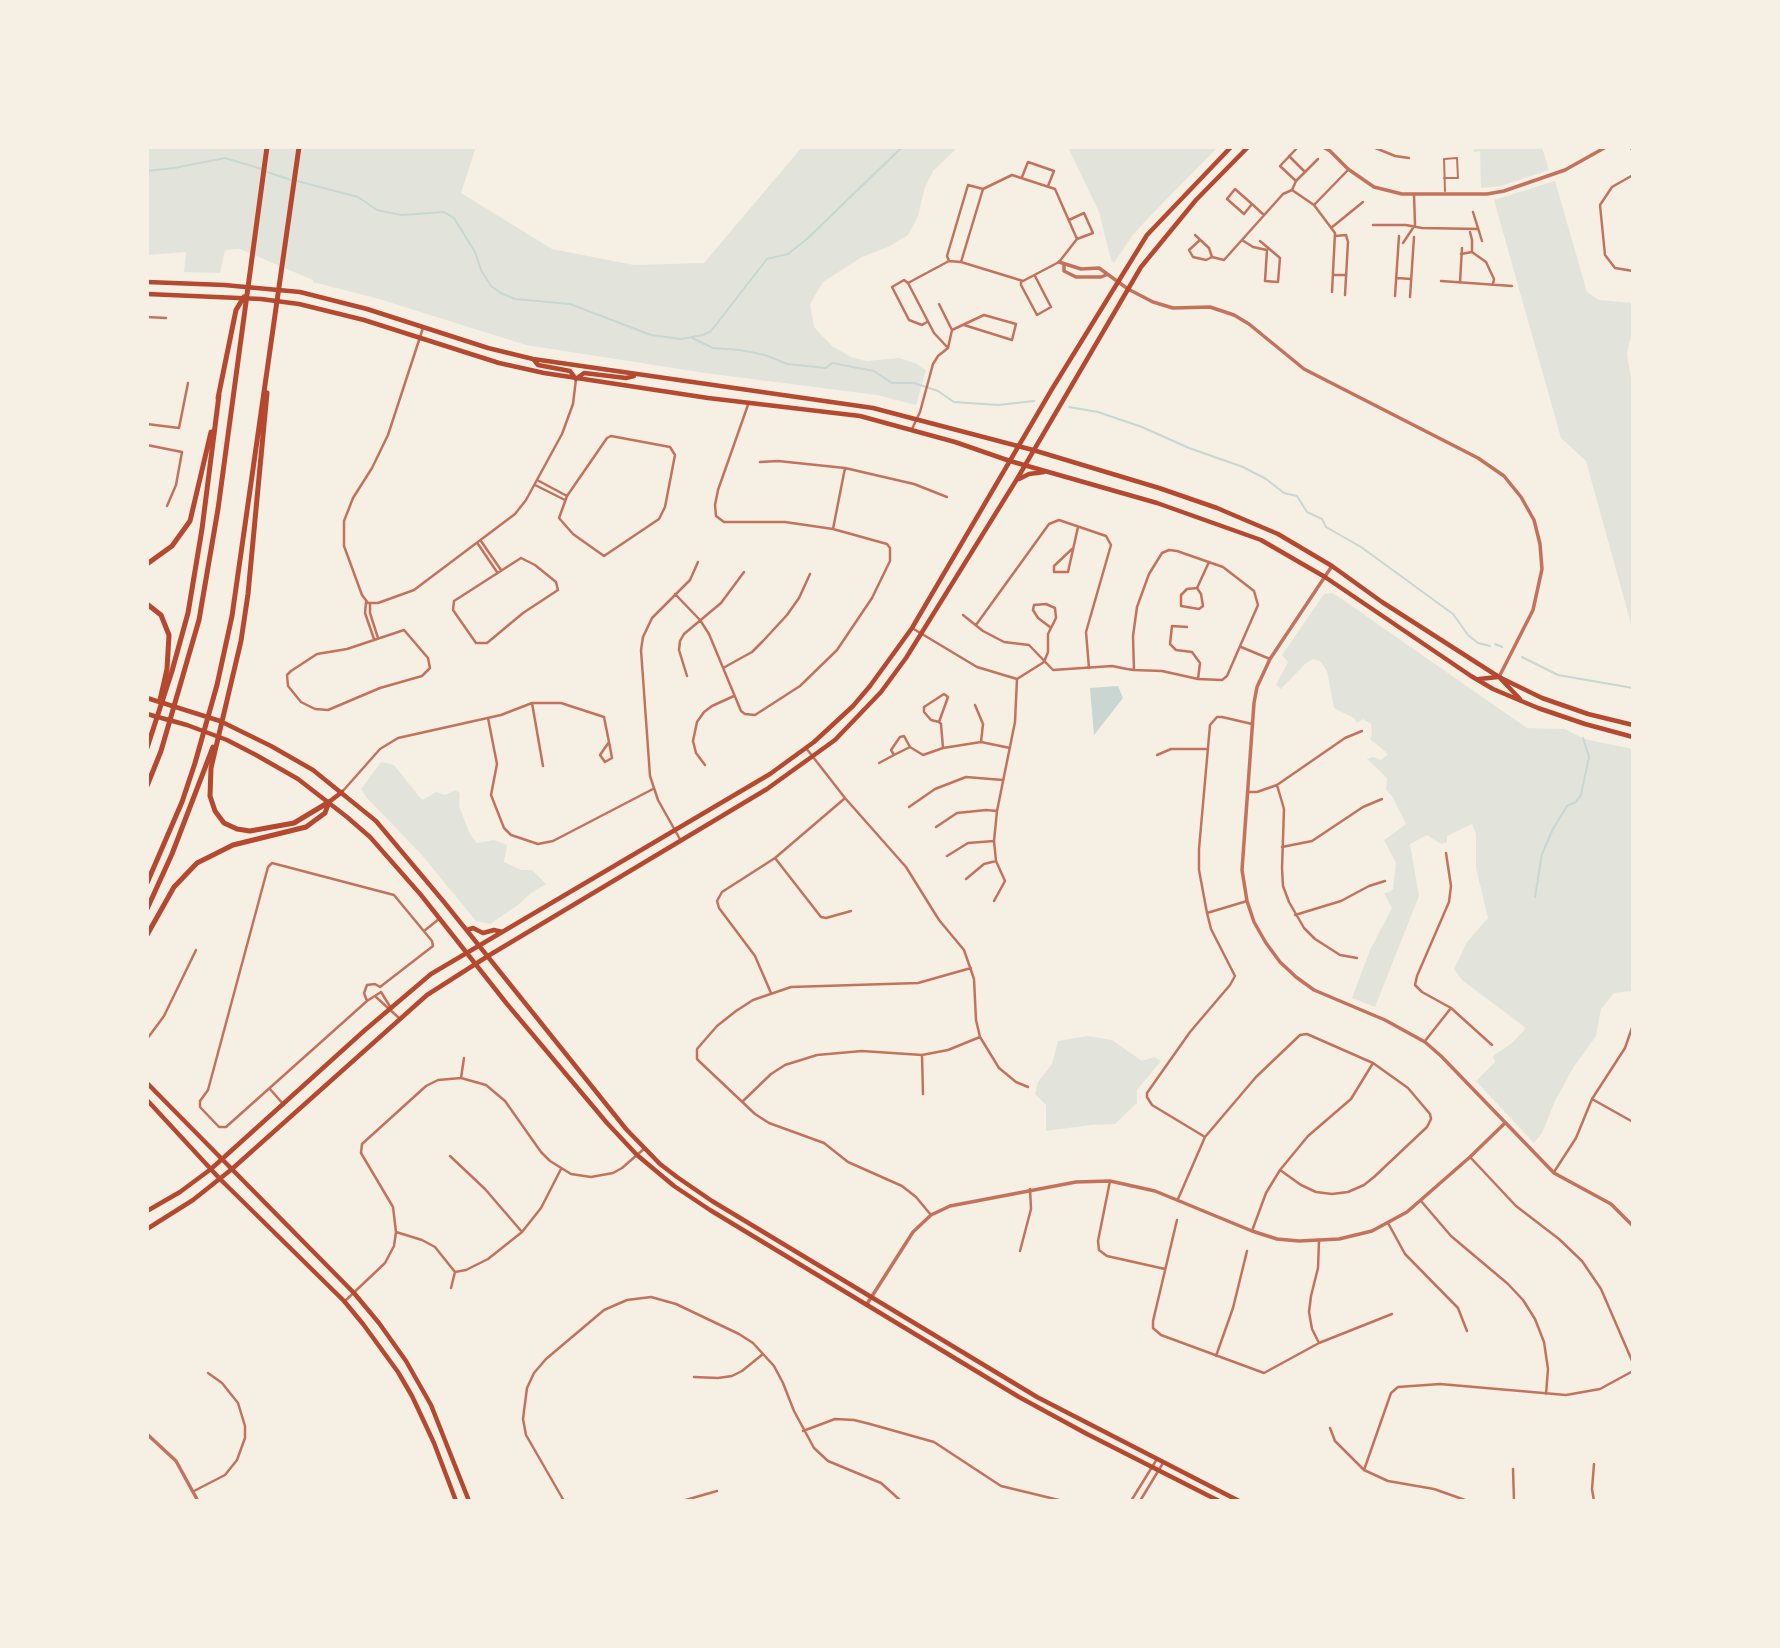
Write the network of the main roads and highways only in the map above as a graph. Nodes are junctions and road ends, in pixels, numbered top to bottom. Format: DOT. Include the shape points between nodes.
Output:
graph roads {
  1 [pos="267,147"];
  2 [pos="301,147"];
  3 [pos="1231,147"];
  4 [pos="1248,147"];
  5 [pos="147,282"];
  6 [pos="147,293"];
  7 [pos="245,294"];
  8 [pos="271,338"];
  9 [pos="533,359"];
  10 [pos="638,376"];
  11 [pos="576,379"];
  12 [pos="751,391"];
  13 [pos="219,395"];
  14 [pos="749,402"];
  15 [pos="1018,447"];
  16 [pos="1033,450"];
  17 [pos="1010,461"];
  18 [pos="1025,465"];
  19 [pos="1048,471"];
  20 [pos="1017,480"];
  21 [pos="147,564"];
  22 [pos="147,604"];
  23 [pos="169,670"];
  24 [pos="1499,677"];
  25 [pos="1477,680"];
  26 [pos="147,698"];
  27 [pos="1524,702"];
  28 [pos="147,713"];
  29 [pos="1633,725"];
  30 [pos="1633,737"];
  31 [pos="147,748"];
  32 [pos="209,767"];
  33 [pos="147,786"];
  34 [pos="342,792"];
  35 [pos="329,802"];
  36 [pos="147,883"];
  37 [pos="147,909"];
  38 [pos="467,930"];
  39 [pos="503,932"];
  40 [pos="147,935"];
  41 [pos="479,945"];
  42 [pos="466,953"];
  43 [pos="488,956"];
  44 [pos="475,964"];
  45 [pos="147,1083"];
  46 [pos="147,1100"];
  47 [pos="222,1160"];
  48 [pos="211,1169"];
  49 [pos="232,1170"];
  50 [pos="220,1179"];
  51 [pos="147,1211"];
  52 [pos="147,1229"];
  53 [pos="456,1501"];
  54 [pos="469,1501"];
  55 [pos="1219,1501"];
  56 [pos="1238,1501"];
  1 -- 7 [label="highway"];
  2 -- 8 [label="highway"];
  3 -- 15 [label="main road" via="1143,241"];
  4 -- 16 [label="main road" via="1175,223 1141,267"];
  5 -- 9 [label="main road" via="300,292"];
  6 -- 11 [label="main road" via="299,304 499,363"];
  7 -- 13 [label="highway" via="236,310"];
  7 -- 33 [label="highway" via="199,620"];
  8 -- 32 [label="highway" via="248,594"];
  8 -- 36 [label="highway" via="232,617 217,685 182,802"];
  9 -- 10 [label="main road"];
  9 -- 11 [label="main road" via="538,365 570,371"];
  10 -- 11 [label="main road" via="584,373"];
  10 -- 12 [label="main road"];
  11 -- 14 [label="main road"];
  12 -- 14 [label="main road"];
  12 -- 15 [label="main road" via="873,408"];
  13 -- 21 [label="highway" via="190,521 172,546"];
  13 -- 23 [label="highway" via="196,570"];
  14 -- 17 [label="main road" via="860,416"];
  15 -- 16 [label="main road"];
  15 -- 17 [label="main road"];
  16 -- 18 [label="main road"];
  16 -- 24 [label="main road" via="1159,488 1278,534"];
  17 -- 18 [label="main road"];
  17 -- 39 [label="main road" via="912,628 853,706 770,774"];
  18 -- 19 [label="main road"];
  18 -- 20 [label="main road"];
  19 -- 20 [label="main road"];
  19 -- 25 [label="main road" via="1157,502 1261,540 1325,577"];
  20 -- 43 [label="main road" via="895,674 835,740 768,789"];
  22 -- 23 [label="highway" via="161,615 167,628"];
  23 -- 31 [label="highway"];
  24 -- 25 [label="main road"];
  24 -- 27 [label="main road"];
  24 -- 29 [label="main road" via="1542,698"];
  25 -- 27 [label="main road"];
  26 -- 34 [label="main road" via="254,737"];
  27 -- 30 [label="main road"];
  28 -- 35 [label="main road" via="227,740 275,765"];
  32 -- 35 [label="highway" via="212,804 219,817 237,829 286,825"];
  32 -- 37 [label="highway"];
  34 -- 35 [label="main road"];
  34 -- 38 [label="main road" via="376,821"];
  35 -- 40 [label="highway" via="325,813 306,827 233,845 197,863 174,887"];
  35 -- 42 [label="main road" via="383,852"];
  38 -- 39 [label="main road"];
  38 -- 41 [label="main road"];
  39 -- 41 [label="main road"];
  41 -- 42 [label="main road"];
  41 -- 43 [label="main road"];
  42 -- 44 [label="main road"];
  42 -- 47 [label="main road" via="431,974"];
  43 -- 44 [label="main road"];
  43 -- 56 [label="main road" via="607,1105 677,1177 1037,1398"];
  44 -- 49 [label="main road" via="426,995"];
  44 -- 55 [label="main road" via="607,1123 637,1155 693,1200 1019,1397"];
  45 -- 47 [label="main road"];
  46 -- 48 [label="main road"];
  47 -- 48 [label="main road"];
  47 -- 49 [label="main road"];
  48 -- 50 [label="main road"];
  48 -- 51 [label="main road"];
  49 -- 50 [label="main road"];
  49 -- 54 [label="main road" via="354,1293 393,1343 441,1427"];
  50 -- 52 [label="main road"];
  50 -- 53 [label="main road" via="344,1301 380,1347 412,1396"];
}
